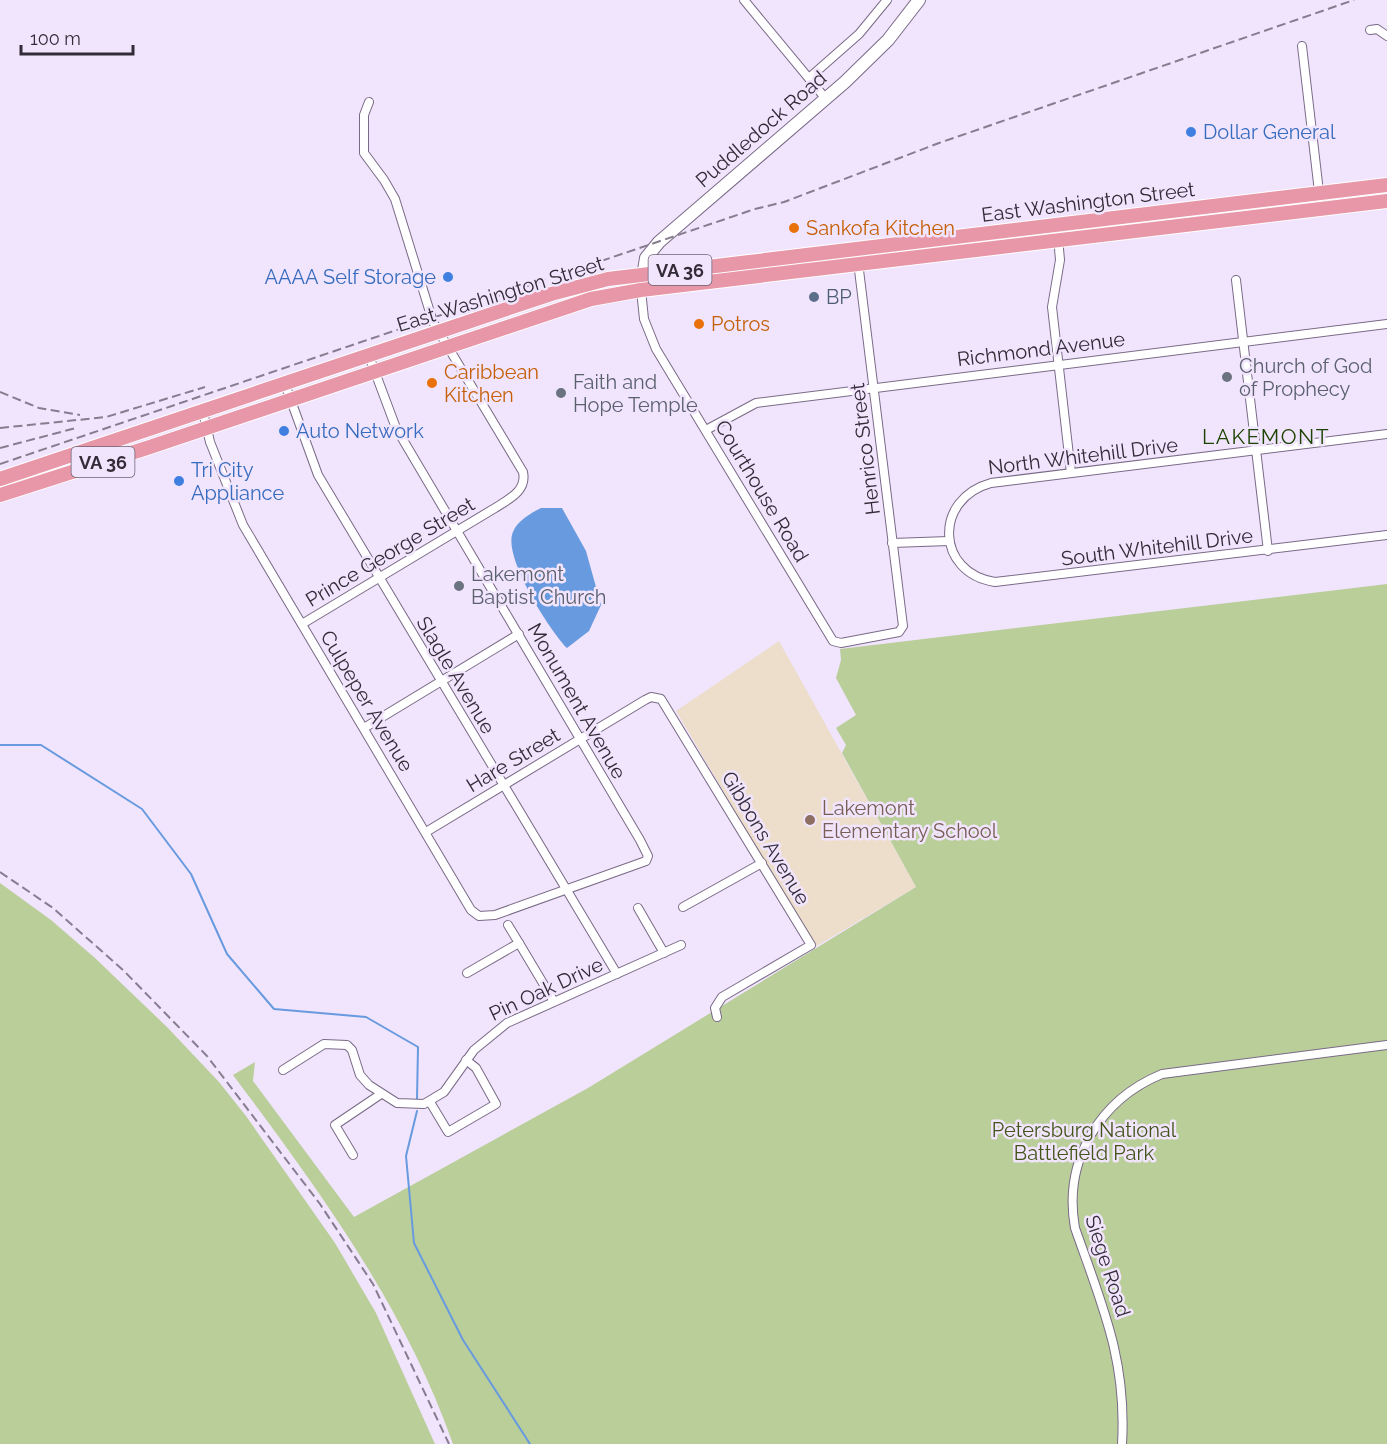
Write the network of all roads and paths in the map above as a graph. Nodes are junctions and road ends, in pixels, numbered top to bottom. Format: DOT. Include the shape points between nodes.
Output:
graph roads {
  1 [pos="744,0"];
  2 [pos="887,0"];
  3 [pos="919,0"];
  4 [pos="1370,30"];
  5 [pos="1387,36"];
  6 [pos="1302,46"];
  7 [pos="809,78"];
  8 [pos="826,99"];
  9 [pos="369,102"];
  10 [pos="1387,185"];
  11 [pos="1319,193"];
  12 [pos="1387,201"];
  13 [pos="1320,209"];
  14 [pos="1057,226"];
  15 [pos="1058,241"];
  16 [pos="857,249"];
  17 [pos="859,265"];
  18 [pos="642,274"];
  19 [pos="1236,280"];
  20 [pos="641,290"];
  21 [pos="1387,324"];
  22 [pos="439,332"];
  23 [pos="1242,342"];
  24 [pos="448,345"];
  25 [pos="369,356"];
  26 [pos="1058,364"];
  27 [pos="374,371"];
  28 [pos="285,384"];
  29 [pos="874,386"];
  30 [pos="290,399"];
  31 [pos="203,412"];
  32 [pos="206,428"];
  33 [pos="706,430"];
  34 [pos="1387,434"];
  35 [pos="1256,450"];
  36 [pos="1071,473"];
  37 [pos="0,479"];
  38 [pos="0,495"];
  39 [pos="458,532"];
  40 [pos="1387,535"];
  41 [pos="949,541"];
  42 [pos="892,543"];
  43 [pos="1268,551"];
  44 [pos="380,578"];
  45 [pos="302,624"];
  46 [pos="902,629"];
  47 [pos="519,634"];
  48 [pos="441,682"];
  49 [pos="363,728"];
  50 [pos="581,739"];
  51 [pos="692,748"];
  52 [pos="503,785"];
  53 [pos="426,832"];
  54 [pos="762,862"];
  55 [pos="566,890"];
  56 [pos="683,907"];
  57 [pos="638,908"];
  58 [pos="508,925"];
  59 [pos="519,943"];
  60 [pos="681,945"];
  61 [pos="664,953"];
  62 [pos="467,973"];
  63 [pos="617,974"];
  64 [pos="553,1000"];
  65 [pos="717,1017"];
  66 [pos="1387,1045"];
  67 [pos="466,1060"];
  68 [pos="283,1070"];
  69 [pos="381,1094"];
  70 [pos="430,1102"];
  71 [pos="353,1155"];
  72 [pos="1122,1444"];
  1 -- 7 [label="street"];
  2 -- 7 [label="street" via="859,34"];
  3 -- 8 [label="main road, Puddledock Road" via="888,40"];
  4 -- 5 [label="street" via="1377,29"];
  6 -- 11 [label="street"];
  7 -- 8 [label="street"];
  8 -- 18 [label="main road, Puddledock Road" via="659,242 646,258"];
  9 -- 22 [label="street" via="364,115 363,153 395,199"];
  10 -- 11 [label="highway, East Washington Street / VA 36"];
  11 -- 13 [label="street"];
  11 -- 14 [label="highway, East Washington Street / VA 36"];
  12 -- 13 [label="highway, East Washington Street / VA 36"];
  13 -- 15 [label="highway, East Washington Street / VA 36"];
  14 -- 15 [label="street"];
  14 -- 16 [label="highway, East Washington Street / VA 36"];
  15 -- 17 [label="highway, East Washington Street / VA 36"];
  15 -- 26 [label="street" via="1059,272 1052,307"];
  16 -- 17 [label="street, Henrico Street"];
  16 -- 18 [label="highway, East Washington Street / VA 36"];
  17 -- 20 [label="highway, East Washington Street / VA 36"];
  17 -- 29 [label="street, Henrico Street"];
  18 -- 20 [label="main road, Puddledock Road"];
  18 -- 22 [label="highway, East Washington Street / VA 36" via="583,285"];
  19 -- 23 [label="street"];
  20 -- 24 [label="highway, East Washington Street / VA 36" via="591,299"];
  20 -- 33 [label="street, Courthouse Road" via="647,330"];
  21 -- 23 [label="street, Richmond Avenue"];
  22 -- 24 [label="street"];
  22 -- 25 [label="highway, East Washington Street / VA 36"];
  23 -- 26 [label="street, Richmond Avenue"];
  23 -- 35 [label="street"];
  24 -- 27 [label="highway, East Washington Street / VA 36"];
  24 -- 39 [label="street, Prince George Street" via="523,472 521,489"];
  25 -- 27 [label="street, Monument Avenue"];
  25 -- 28 [label="highway, East Washington Street / VA 36"];
  26 -- 29 [label="street, Richmond Avenue"];
  26 -- 36 [label="street"];
  27 -- 30 [label="highway, East Washington Street / VA 36"];
  27 -- 39 [label="street, Monument Avenue" via="396,428"];
  28 -- 30 [label="street, Slagle Avenue"];
  28 -- 31 [label="highway, East Washington Street / VA 36"];
  29 -- 33 [label="street, Richmond Avenue" via="756,403"];
  29 -- 42 [label="street, Henrico Street"];
  30 -- 32 [label="highway, East Washington Street / VA 36"];
  30 -- 44 [label="street, Slagle Avenue" via="315,468"];
  31 -- 32 [label="street, Culpeper Avenue"];
  31 -- 37 [label="highway, East Washington Street / VA 36"];
  32 -- 38 [label="highway, East Washington Street / VA 36"];
  32 -- 45 [label="street, Culpeper Avenue" via="240,521"];
  33 -- 46 [label="street, Courthouse Road" via="833,641 888,635"];
  34 -- 35 [label="street, North Whitehill Drive"];
  35 -- 36 [label="street, North Whitehill Drive"];
  35 -- 43 [label="street"];
  36 -- 41 [label="street, North Whitehill Drive" via="991,483 974,489 954,510"];
  39 -- 44 [label="street, Prince George Street"];
  39 -- 47 [label="street, Monument Avenue"];
  40 -- 43 [label="street, South Whitehill Drive"];
  41 -- 42 [label="street"];
  41 -- 43 [label="street, South Whitehill Drive" via="957,559 970,573 995,582"];
  42 -- 46 [label="street, Henrico Street"];
  44 -- 45 [label="street, Prince George Street"];
  44 -- 48 [label="street, Slagle Avenue"];
  45 -- 49 [label="street, Culpeper Avenue"];
  47 -- 48 [label="street"];
  47 -- 50 [label="street, Monument Avenue"];
  48 -- 49 [label="street"];
  48 -- 52 [label="street, Slagle Avenue"];
  49 -- 53 [label="street, Culpeper Avenue"];
  50 -- 51 [label="street, Hare Street" via="645,700 657,697 663,700"];
  50 -- 52 [label="street, Hare Street"];
  50 -- 55 [label="street, Monument Avenue" via="648,859"];
  51 -- 54 [label="street, Gibbons Avenue"];
  52 -- 53 [label="street, Hare Street"];
  52 -- 55 [label="street, Slagle Avenue"];
  53 -- 55 [label="street, Culpeper Avenue" via="460,895 479,916 495,915"];
  54 -- 56 [label="street"];
  54 -- 65 [label="street, Gibbons Avenue" via="811,945 722,997 715,1008"];
  55 -- 63 [label="street, Slagle Avenue"];
  57 -- 61 [label="street"];
  58 -- 59 [label="street"];
  59 -- 62 [label="street"];
  59 -- 64 [label="street"];
  60 -- 61 [label="street, Pin Oak Drive"];
  61 -- 63 [label="street, Pin Oak Drive"];
  63 -- 64 [label="street, Pin Oak Drive"];
  64 -- 67 [label="street, Pin Oak Drive" via="493,1032"];
  66 -- 72 [label="street, Siege Road" via="1162,1074 1121,1100 1099,1123 1082,1149 1076,1167 1072,1214 1113,1336 1122,1388"];
  67 -- 70 [label="street, Pin Oak Drive" via="444,1092"];
  67 -- 70 [label="street" via="483,1078 496,1104 448,1132"];
  68 -- 69 [label="street" via="324,1044 347,1045 360,1075"];
  69 -- 70 [label="street" via="407,1105"];
  69 -- 71 [label="street" via="336,1122 335,1128"];
}
